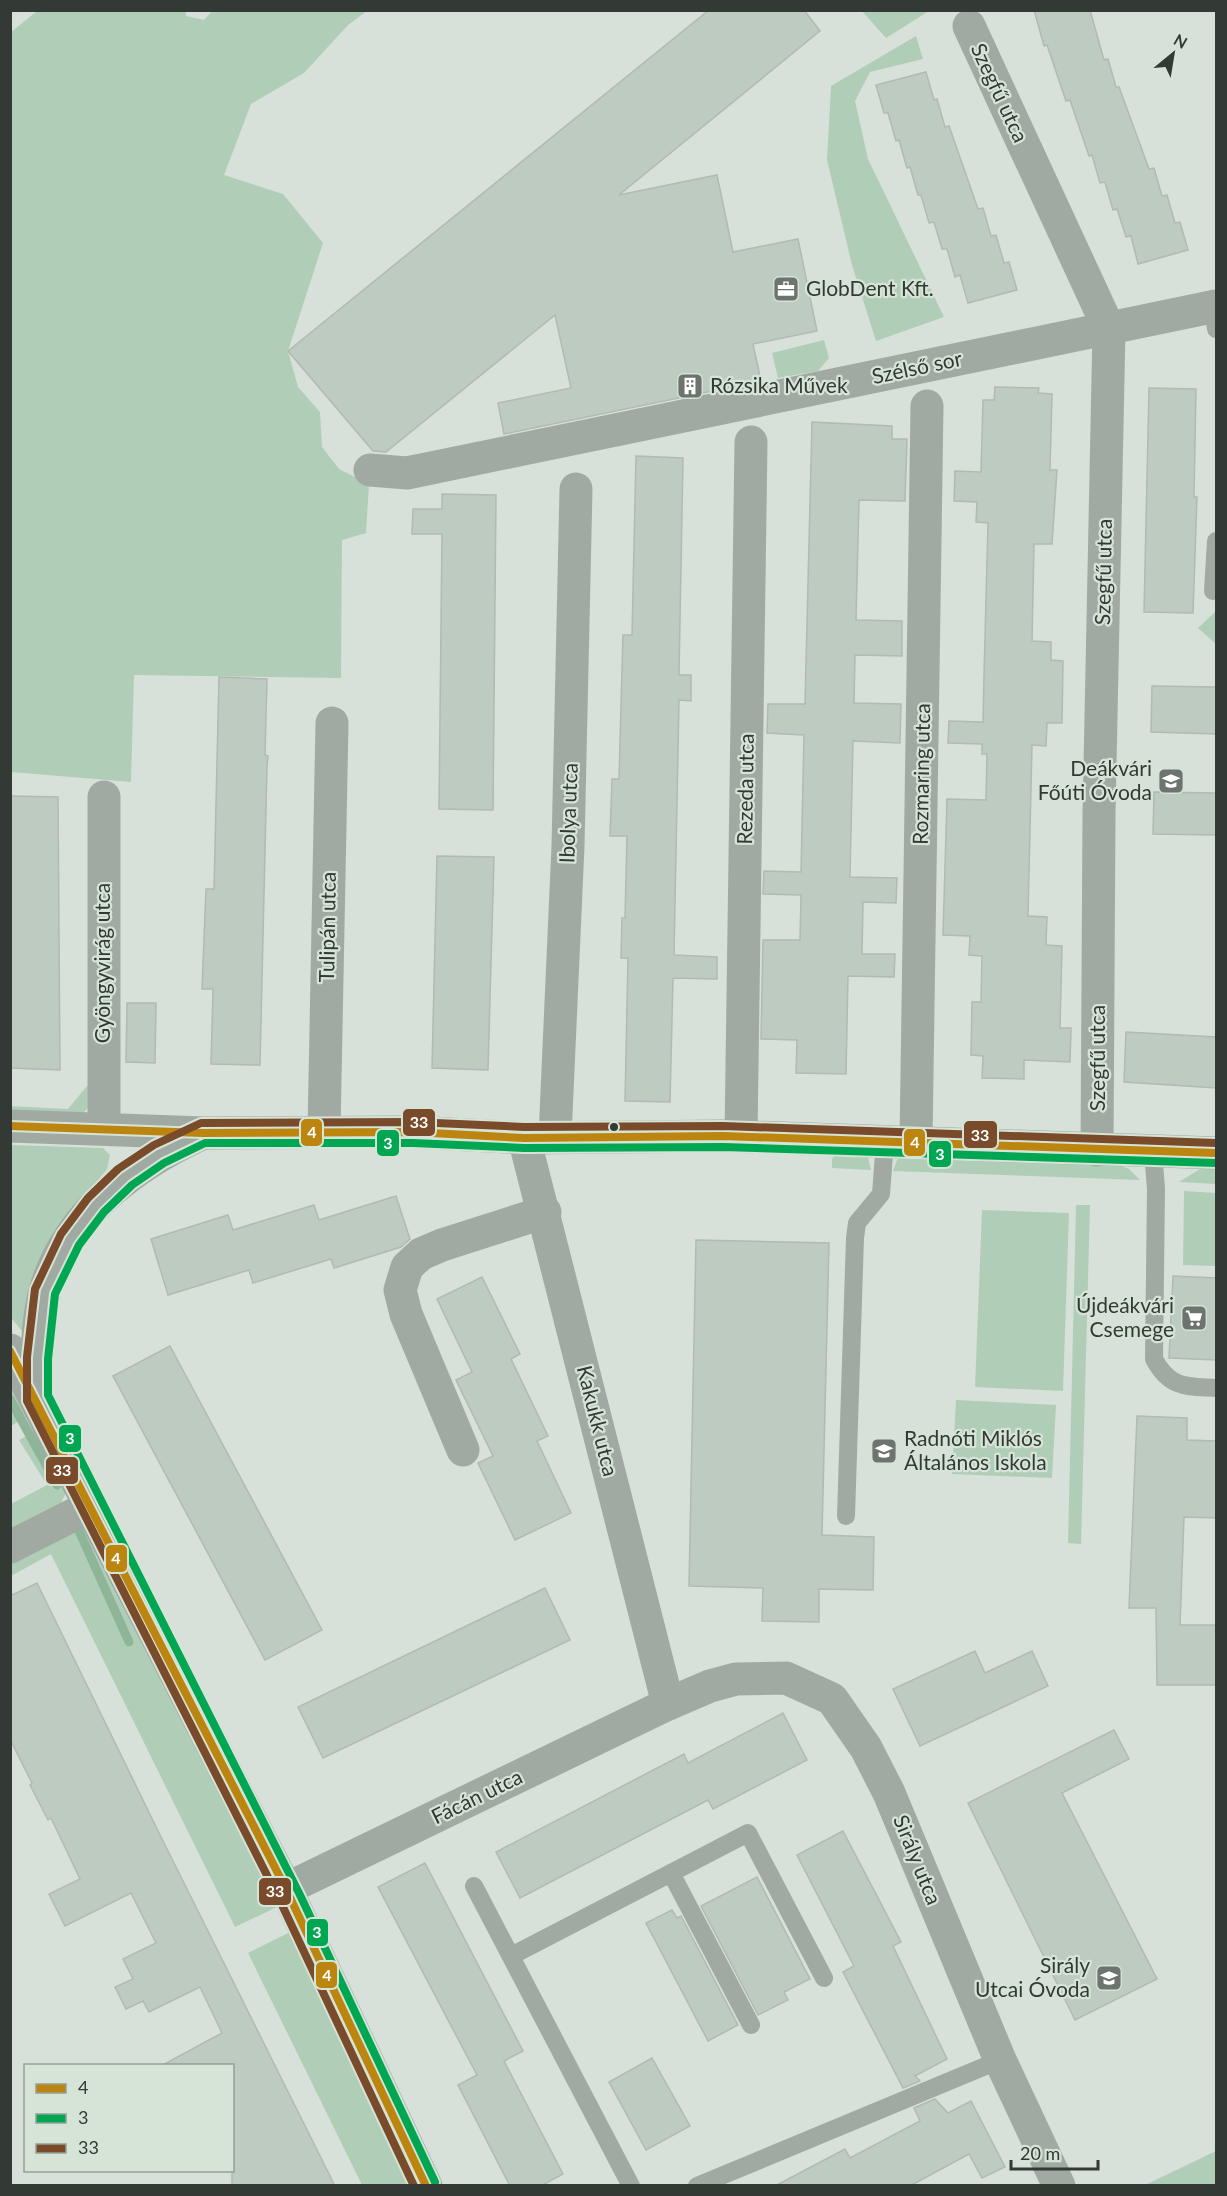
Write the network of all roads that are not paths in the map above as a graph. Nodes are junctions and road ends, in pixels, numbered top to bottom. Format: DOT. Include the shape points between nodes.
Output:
graph roads {
  1 [pos="969,18"];
  2 [pos="1215,314"];
  3 [pos="1109,329"];
  4 [pos="927,406"];
  5 [pos="751,442"];
  6 [pos="370,470"];
  7 [pos="576,489"];
  8 [pos="1216,541"];
  9 [pos="1213,591"];
  10 [pos="332,723"];
  11 [pos="104,797"];
  12 [pos="10,1126"];
  13 [pos="104,1128"];
  14 [pos="324,1131"];
  15 [pos="203,1133"];
  16 [pos="741,1136"];
  17 [pos="540,1137"];
  18 [pos="900,1141"];
  19 [pos="1097,1150"];
  20 [pos="1153,1151"];
  21 [pos="1216,1153"];
  22 [pos="545,1212"];
  23 [pos="10,1350"];
  24 [pos="1216,1388"];
  25 [pos="37,1398"];
  26 [pos="463,1450"];
  27 [pos="91,1506"];
  28 [pos="846,1516"];
  29 [pos="10,1547"];
  30 [pos="668,1704"];
  31 [pos="671,1873"];
  32 [pos="474,1886"];
  33 [pos="286,1890"];
  34 [pos="511,1956"];
  35 [pos="824,1978"];
  36 [pos="751,2025"];
  37 [pos="1000,2060"];
  38 [pos="426,2186"];
  39 [pos="631,2186"];
  40 [pos="697,2186"];
  41 [pos="1059,2186"];
  1 -- 3 [label="street, Szegfű utca"];
  2 -- 3 [label="street, Szélső sor"];
  3 -- 6 [label="street, Szélső sor" via="407,473"];
  3 -- 19 [label="street, Szegfű utca"];
  4 -- 18 [label="street, Rozmaring utca"];
  5 -- 16 [label="street, Rezeda utca"];
  7 -- 17 [label="street, Ibolya utca" via="568,846"];
  8 -- 9 [label="lane"];
  10 -- 14 [label="street, Tulipán utca"];
  11 -- 13 [label="street, Gyöngyvirág utca"];
  12 -- 13 [label="street"];
  13 -- 15 [label="street"];
  14 -- 15 [label="street"];
  14 -- 17 [label="street"];
  15 -- 25 [label="street" via="159,1154 125,1177 96,1205 70,1239 45,1291"];
  16 -- 17 [label="street"];
  16 -- 18 [label="street"];
  17 -- 22 [label="street, Kakukk utca"];
  18 -- 19 [label="street"];
  18 -- 28 [label="lane" via="881,1194 857,1223"];
  19 -- 20 [label="street"];
  20 -- 21 [label="street"];
  20 -- 24 [label="lane" via="1154,1359 1168,1379 1177,1384"];
  22 -- 26 [label="street" via="442,1245 421,1254 407,1267 400,1290 406,1314"];
  22 -- 30 [label="street, Kakukk utca"];
  23 -- 25 [label="street"];
  25 -- 27 [label="street"];
  27 -- 29 [label="street"];
  27 -- 33 [label="street"];
  30 -- 33 [label="street, Fácán utca"];
  30 -- 37 [label="street, Sirály utca" via="736,1679 786,1678 832,1699 866,1748 889,1793"];
  31 -- 34 [label="lane"];
  31 -- 35 [label="lane" via="748,1833"];
  31 -- 36 [label="lane"];
  32 -- 34 [label="lane"];
  33 -- 38 [label="street"];
  34 -- 39 [label="lane"];
  37 -- 40 [label="lane"];
  37 -- 41 [label="street, Sirály utca"];
}
